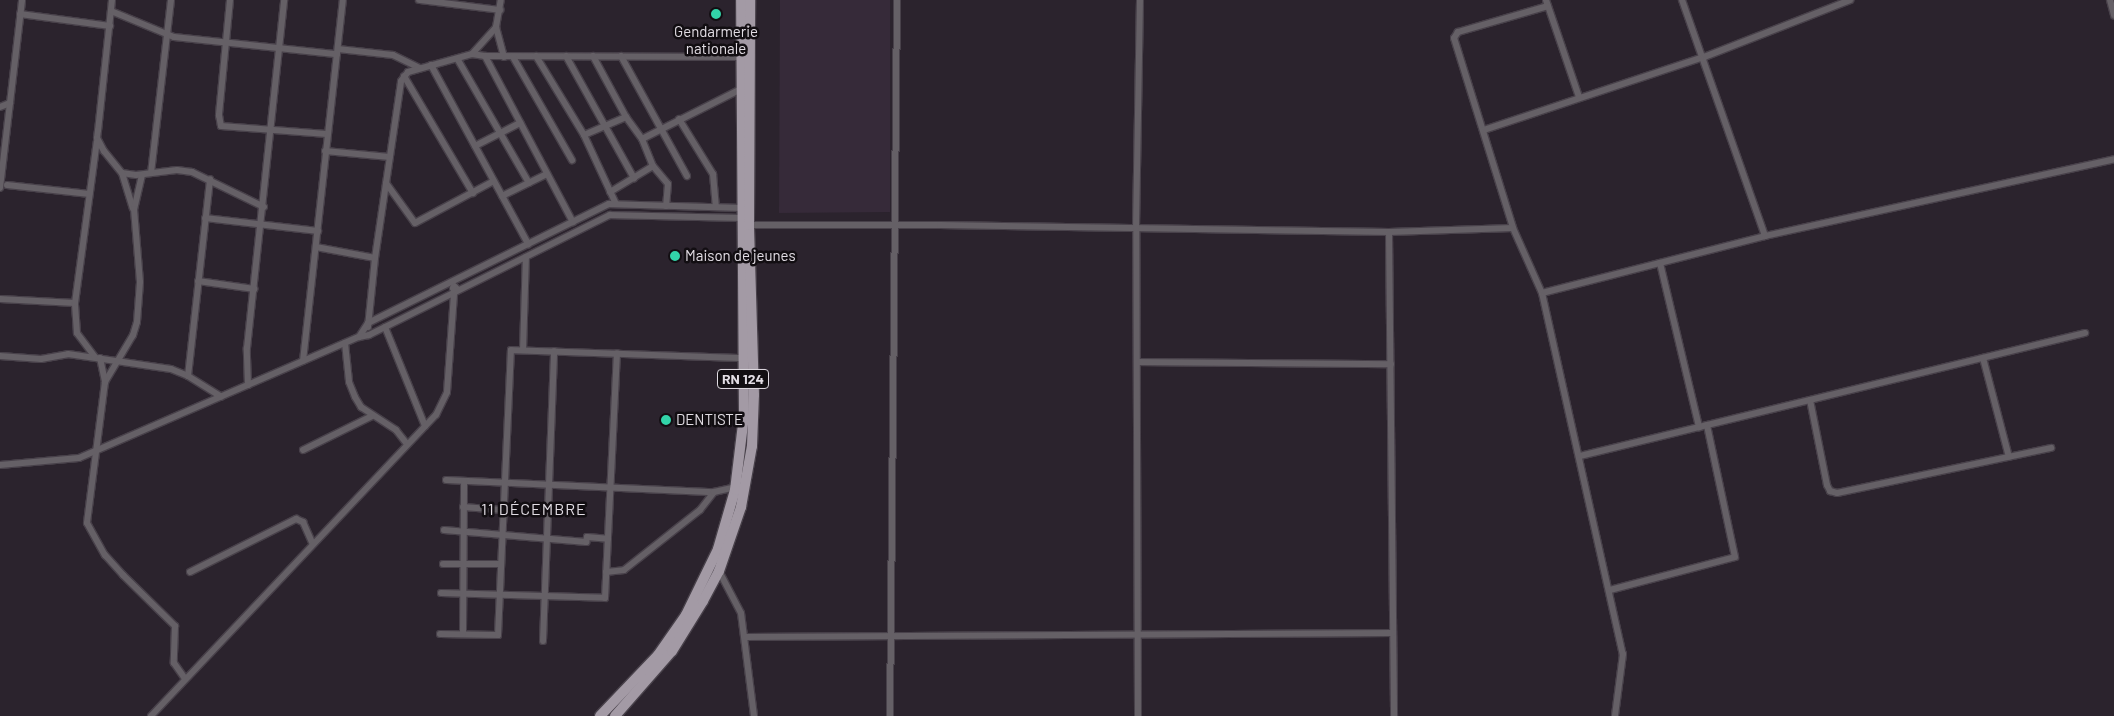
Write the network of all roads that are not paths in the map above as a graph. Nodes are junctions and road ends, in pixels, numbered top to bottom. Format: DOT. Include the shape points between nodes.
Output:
graph roads {
  1 [pos="22,0"];
  2 [pos="112,0"];
  3 [pos="171,0"];
  4 [pos="230,0"];
  5 [pos="284,0"];
  6 [pos="343,0"];
  7 [pos="419,0"];
  8 [pos="501,0"];
  9 [pos="741,0"];
  10 [pos="750,0"];
  11 [pos="897,0"];
  12 [pos="1140,0"];
  13 [pos="1682,0"];
  14 [pos="1826,0"];
  15 [pos="1850,0"];
  16 [pos="2110,0"];
  17 [pos="1547,3"];
  18 [pos="1829,8"];
  19 [pos="500,10"];
  20 [pos="111,11"];
  21 [pos="20,14"];
  22 [pos="2114,15"];
  23 [pos="110,26"];
  24 [pos="496,27"];
  25 [pos="167,34"];
  26 [pos="226,44"];
  27 [pos="279,50"];
  28 [pos="337,51"];
  29 [pos="472,54"];
  30 [pos="485,56"];
  31 [pos="536,56"];
  32 [pos="566,56"];
  33 [pos="593,56"];
  34 [pos="621,56"];
  35 [pos="741,56"];
  36 [pos="504,57"];
  37 [pos="514,57"];
  38 [pos="1704,57"];
  39 [pos="458,60"];
  40 [pos="431,65"];
  41 [pos="420,68"];
  42 [pos="404,76"];
  43 [pos="740,89"];
  44 [pos="1579,97"];
  45 [pos="10,103"];
  46 [pos="0,107"];
  47 [pos="626,117"];
  48 [pos="679,119"];
  49 [pos="520,123"];
  50 [pos="605,126"];
  51 [pos="661,129"];
  52 [pos="1484,130"];
  53 [pos="271,131"];
  54 [pos="327,134"];
  55 [pos="500,134"];
  56 [pos="584,135"];
  57 [pos="98,138"];
  58 [pos="642,139"];
  59 [pos="475,146"];
  60 [pos="325,151"];
  61 [pos="390,157"];
  62 [pos="2114,159"];
  63 [pos="572,160"];
  64 [pos="654,166"];
  65 [pos="122,173"];
  66 [pos="150,173"];
  67 [pos="142,174"];
  68 [pos="547,174"];
  69 [pos="687,176"];
  70 [pos="634,178"];
  71 [pos="210,179"];
  72 [pos="494,181"];
  73 [pos="386,182"];
  74 [pos="529,183"];
  75 [pos="7,185"];
  76 [pos="0,188"];
  77 [pos="610,192"];
  78 [pos="473,193"];
  79 [pos="90,194"];
  80 [pos="502,196"];
  81 [pos="616,204"];
  82 [pos="666,206"];
  83 [pos="264,207"];
  84 [pos="716,207"];
  85 [pos="134,210"];
  86 [pos="740,213"];
  87 [pos="205,218"];
  88 [pos="573,222"];
  89 [pos="262,225"];
  90 [pos="749,225"];
  91 [pos="895,225"];
  92 [pos="1136,228"];
  93 [pos="1513,228"];
  94 [pos="318,231"];
  95 [pos="1389,232"];
  96 [pos="1765,236"];
  97 [pos="528,244"];
  98 [pos="316,247"];
  99 [pos="526,257"];
  100 [pos="375,258"];
  101 [pos="1660,262"];
  102 [pos="198,281"];
  103 [pos="454,288"];
  104 [pos="254,289"];
  105 [pos="1542,292"];
  106 [pos="0,299"];
  107 [pos="75,302"];
  108 [pos="368,324"];
  109 [pos="385,327"];
  110 [pos="2085,333"];
  111 [pos="369,335"];
  112 [pos="359,337"];
  113 [pos="345,343"];
  114 [pos="523,350"];
  115 [pos="554,351"];
  116 [pos="617,353"];
  117 [pos="0,356"];
  118 [pos="97,357"];
  119 [pos="743,358"];
  120 [pos="1982,358"];
  121 [pos="119,360"];
  122 [pos="303,361"];
  123 [pos="1137,362"];
  124 [pos="1391,364"];
  125 [pos="188,376"];
  126 [pos="104,382"];
  127 [pos="248,385"];
  128 [pos="221,397"];
  129 [pos="1810,400"];
  130 [pos="372,416"];
  131 [pos="1707,425"];
  132 [pos="425,426"];
  133 [pos="1699,427"];
  134 [pos="407,444"];
  135 [pos="2051,448"];
  136 [pos="98,450"];
  137 [pos="304,450"];
  138 [pos="1580,456"];
  139 [pos="2009,457"];
  140 [pos="0,465"];
  141 [pos="446,480"];
  142 [pos="464,481"];
  143 [pos="504,483"];
  144 [pos="550,484"];
  145 [pos="736,486"];
  146 [pos="611,487"];
  147 [pos="714,492"];
  148 [pos="463,507"];
  149 [pos="503,510"];
  150 [pos="444,530"];
  151 [pos="463,533"];
  152 [pos="502,536"];
  153 [pos="548,539"];
  154 [pos="608,539"];
  155 [pos="313,544"];
  156 [pos="722,551"];
  157 [pos="463,562"];
  158 [pos="443,564"];
  159 [pos="501,564"];
  160 [pos="719,571"];
  161 [pos="190,572"];
  162 [pos="606,572"];
  163 [pos="1610,590"];
  164 [pos="441,593"];
  165 [pos="464,594"];
  166 [pos="500,594"];
  167 [pos="545,595"];
  168 [pos="1393,633"];
  169 [pos="440,634"];
  170 [pos="463,634"];
  171 [pos="892,634"];
  172 [pos="1138,636"];
  173 [pos="745,637"];
  174 [pos="543,641"];
  175 [pos="185,679"];
  176 [pos="616,710"];
  177 [pos="151,716"];
  178 [pos="600,716"];
  179 [pos="754,716"];
  180 [pos="890,716"];
  181 [pos="1138,716"];
  182 [pos="1394,716"];
  183 [pos="1615,716"];
  1 -- 21 [label="street"];
  2 -- 20 [label="street"];
  3 -- 25 [label="street"];
  4 -- 26 [label="street"];
  5 -- 27 [label="street"];
  6 -- 28 [label="street"];
  7 -- 19 [label="street"];
  8 -- 19 [label="street"];
  9 -- 35 [label="main road, RN 124"];
  10 -- 90 [label="main road, RN 124"];
  11 -- 91 [label="street"];
  12 -- 92 [label="street"];
  13 -- 38 [label="street"];
  14 -- 18 [label="street"];
  15 -- 18 [label="street"];
  16 -- 22 [label="street"];
  17 -- 44 [label="street"];
  17 -- 52 [label="street" via="1456,35"];
  18 -- 38 [label="street"];
  19 -- 24 [label="street"];
  20 -- 23 [label="street"];
  20 -- 25 [label="street"];
  21 -- 23 [label="street"];
  21 -- 45 [label="street"];
  23 -- 57 [label="street"];
  24 -- 29 [label="street"];
  24 -- 36 [label="street"];
  25 -- 26 [label="street"];
  25 -- 66 [label="street"];
  26 -- 27 [label="street"];
  26 -- 53 [label="street" via="219,122 227,128"];
  27 -- 28 [label="street"];
  27 -- 53 [label="street"];
  28 -- 41 [label="street" via="393,55"];
  28 -- 54 [label="street"];
  29 -- 30 [label="street"];
  29 -- 39 [label="street"];
  30 -- 36 [label="street"];
  30 -- 49 [label="street"];
  31 -- 32 [label="street"];
  31 -- 37 [label="street"];
  31 -- 56 [label="street"];
  32 -- 33 [label="street"];
  32 -- 50 [label="street"];
  33 -- 34 [label="street"];
  33 -- 47 [label="street"];
  34 -- 35 [label="street"];
  34 -- 51 [label="street"];
  35 -- 43 [label="main road, RN 124"];
  36 -- 37 [label="street"];
  37 -- 63 [label="street"];
  38 -- 44 [label="street"];
  38 -- 96 [label="street"];
  39 -- 40 [label="street"];
  39 -- 55 [label="street"];
  40 -- 41 [label="street"];
  40 -- 59 [label="street"];
  41 -- 42 [label="street"];
  42 -- 61 [label="street"];
  42 -- 78 [label="street"];
  43 -- 48 [label="street"];
  43 -- 86 [label="main road, RN 124"];
  44 -- 52 [label="street"];
  45 -- 46 [label="street"];
  45 -- 76 [label="street"];
  47 -- 50 [label="street"];
  47 -- 58 [label="street"];
  48 -- 51 [label="street"];
  48 -- 84 [label="street" via="713,174"];
  49 -- 55 [label="street"];
  49 -- 68 [label="street"];
  50 -- 56 [label="street"];
  50 -- 70 [label="street"];
  51 -- 58 [label="street"];
  51 -- 69 [label="street"];
  52 -- 93 [label="street"];
  53 -- 54 [label="street"];
  53 -- 83 [label="street"];
  54 -- 60 [label="street"];
  55 -- 59 [label="street"];
  55 -- 74 [label="street"];
  56 -- 77 [label="street"];
  57 -- 65 [label="street"];
  57 -- 79 [label="street"];
  58 -- 64 [label="street"];
  59 -- 72 [label="street"];
  60 -- 61 [label="street"];
  60 -- 94 [label="street"];
  61 -- 73 [label="street"];
  62 -- 96 [label="street"];
  64 -- 70 [label="street"];
  64 -- 82 [label="street" via="668,184"];
  65 -- 67 [label="street"];
  65 -- 85 [label="street"];
  66 -- 67 [label="street"];
  66 -- 71 [label="street" via="177,170"];
  67 -- 85 [label="street"];
  68 -- 74 [label="street"];
  68 -- 88 [label="street"];
  70 -- 77 [label="street"];
  71 -- 83 [label="street"];
  71 -- 87 [label="street"];
  72 -- 78 [label="street"];
  72 -- 80 [label="street"];
  73 -- 78 [label="street" via="415,223"];
  73 -- 100 [label="street"];
  74 -- 80 [label="street"];
  75 -- 79 [label="street"];
  77 -- 81 [label="street"];
  79 -- 107 [label="street"];
  80 -- 97 [label="street"];
  81 -- 82 [label="street"];
  81 -- 88 [label="street" via="609,204"];
  82 -- 84 [label="street"];
  83 -- 89 [label="street"];
  84 -- 86 [label="street"];
  85 -- 121 [label="street" via="140,298 133,335"];
  86 -- 99 [label="street" via="610,215"];
  86 -- 119 [label="main road, RN 124"];
  87 -- 89 [label="street"];
  87 -- 102 [label="street"];
  88 -- 97 [label="street"];
  89 -- 94 [label="street"];
  89 -- 104 [label="street"];
  90 -- 91 [label="street"];
  90 -- 156 [label="main road, RN 124" via="754,395 752,446 741,507"];
  91 -- 92 [label="street"];
  91 -- 171 [label="street"];
  92 -- 95 [label="street"];
  92 -- 123 [label="street"];
  93 -- 95 [label="street"];
  93 -- 105 [label="street"];
  94 -- 98 [label="street"];
  95 -- 124 [label="street"];
  96 -- 101 [label="street"];
  97 -- 103 [label="street"];
  98 -- 100 [label="street"];
  98 -- 122 [label="street"];
  99 -- 103 [label="street"];
  99 -- 114 [label="street"];
  100 -- 108 [label="street"];
  101 -- 105 [label="street"];
  101 -- 133 [label="street"];
  102 -- 104 [label="street"];
  102 -- 125 [label="street"];
  103 -- 108 [label="street"];
  103 -- 109 [label="street"];
  103 -- 132 [label="street" via="444,403"];
  104 -- 127 [label="street" via="247,348"];
  105 -- 138 [label="street"];
  106 -- 107 [label="street"];
  107 -- 118 [label="street" via="77,333"];
  108 -- 111 [label="street"];
  108 -- 112 [label="street"];
  109 -- 111 [label="street"];
  109 -- 132 [label="street"];
  110 -- 120 [label="street"];
  111 -- 112 [label="street"];
  112 -- 113 [label="street"];
  113 -- 122 [label="street"];
  113 -- 130 [label="street" via="348,382 361,407"];
  114 -- 115 [label="street"];
  114 -- 143 [label="street" via="511,350"];
  115 -- 116 [label="street"];
  115 -- 144 [label="street"];
  116 -- 119 [label="street"];
  116 -- 146 [label="street"];
  117 -- 118 [label="street" via="41,359 68,354"];
  118 -- 121 [label="street"];
  118 -- 126 [label="street"];
  119 -- 145 [label="main road, RN 124" via="744,416"];
  120 -- 129 [label="street"];
  120 -- 139 [label="street"];
  121 -- 125 [label="street" via="171,369"];
  121 -- 126 [label="street"];
  122 -- 127 [label="street"];
  123 -- 124 [label="street"];
  123 -- 172 [label="street"];
  124 -- 168 [label="street"];
  125 -- 128 [label="street"];
  126 -- 136 [label="street"];
  127 -- 128 [label="street"];
  128 -- 136 [label="street"];
  129 -- 131 [label="street"];
  129 -- 139 [label="street" via="1830,491 1836,493"];
  130 -- 134 [label="street" via="391,426"];
  130 -- 137 [label="street"];
  131 -- 133 [label="street"];
  131 -- 163 [label="street" via="1736,557"];
  132 -- 134 [label="street"];
  133 -- 138 [label="street"];
  134 -- 155 [label="street"];
  135 -- 139 [label="street"];
  136 -- 140 [label="street" via="79,458"];
  136 -- 175 [label="street" via="87,515 90,532 123,576 172,620 177,634 174,663"];
  138 -- 163 [label="street"];
  141 -- 142 [label="street"];
  142 -- 143 [label="street"];
  142 -- 148 [label="street"];
  143 -- 144 [label="street"];
  143 -- 149 [label="street"];
  144 -- 146 [label="street"];
  144 -- 153 [label="street"];
  145 -- 147 [label="street"];
  145 -- 156 [label="main road, RN 124"];
  146 -- 147 [label="street"];
  146 -- 154 [label="street"];
  147 -- 162 [label="street" via="700,510 624,570"];
  148 -- 149 [label="street"];
  148 -- 151 [label="street"];
  149 -- 152 [label="street"];
  150 -- 151 [label="street"];
  151 -- 152 [label="street"];
  151 -- 157 [label="street"];
  152 -- 153 [label="street"];
  152 -- 159 [label="street"];
  153 -- 154 [label="street" via="586,542 587,537"];
  153 -- 167 [label="street"];
  154 -- 162 [label="street"];
  155 -- 161 [label="street" via="303,522 296,519"];
  155 -- 175 [label="street"];
  156 -- 160 [label="main road, RN 124"];
  156 -- 176 [label="main road, RN 124" via="673,635"];
  157 -- 158 [label="street"];
  157 -- 159 [label="street"];
  157 -- 165 [label="street"];
  159 -- 166 [label="street"];
  160 -- 173 [label="street" via="742,613"];
  160 -- 176 [label="main road, RN 124" via="672,651"];
  162 -- 167 [label="street" via="605,598"];
  163 -- 183 [label="street" via="1623,654"];
  164 -- 165 [label="street"];
  165 -- 166 [label="street"];
  165 -- 170 [label="street"];
  166 -- 167 [label="street"];
  166 -- 170 [label="street" via="498,635"];
  167 -- 174 [label="street"];
  168 -- 172 [label="street"];
  168 -- 182 [label="street"];
  169 -- 170 [label="street"];
  171 -- 172 [label="street"];
  171 -- 173 [label="street"];
  171 -- 180 [label="street"];
  172 -- 181 [label="street"];
  173 -- 179 [label="street"];
  175 -- 177 [label="street"];
  176 -- 178 [label="main road, RN 124"];
}
